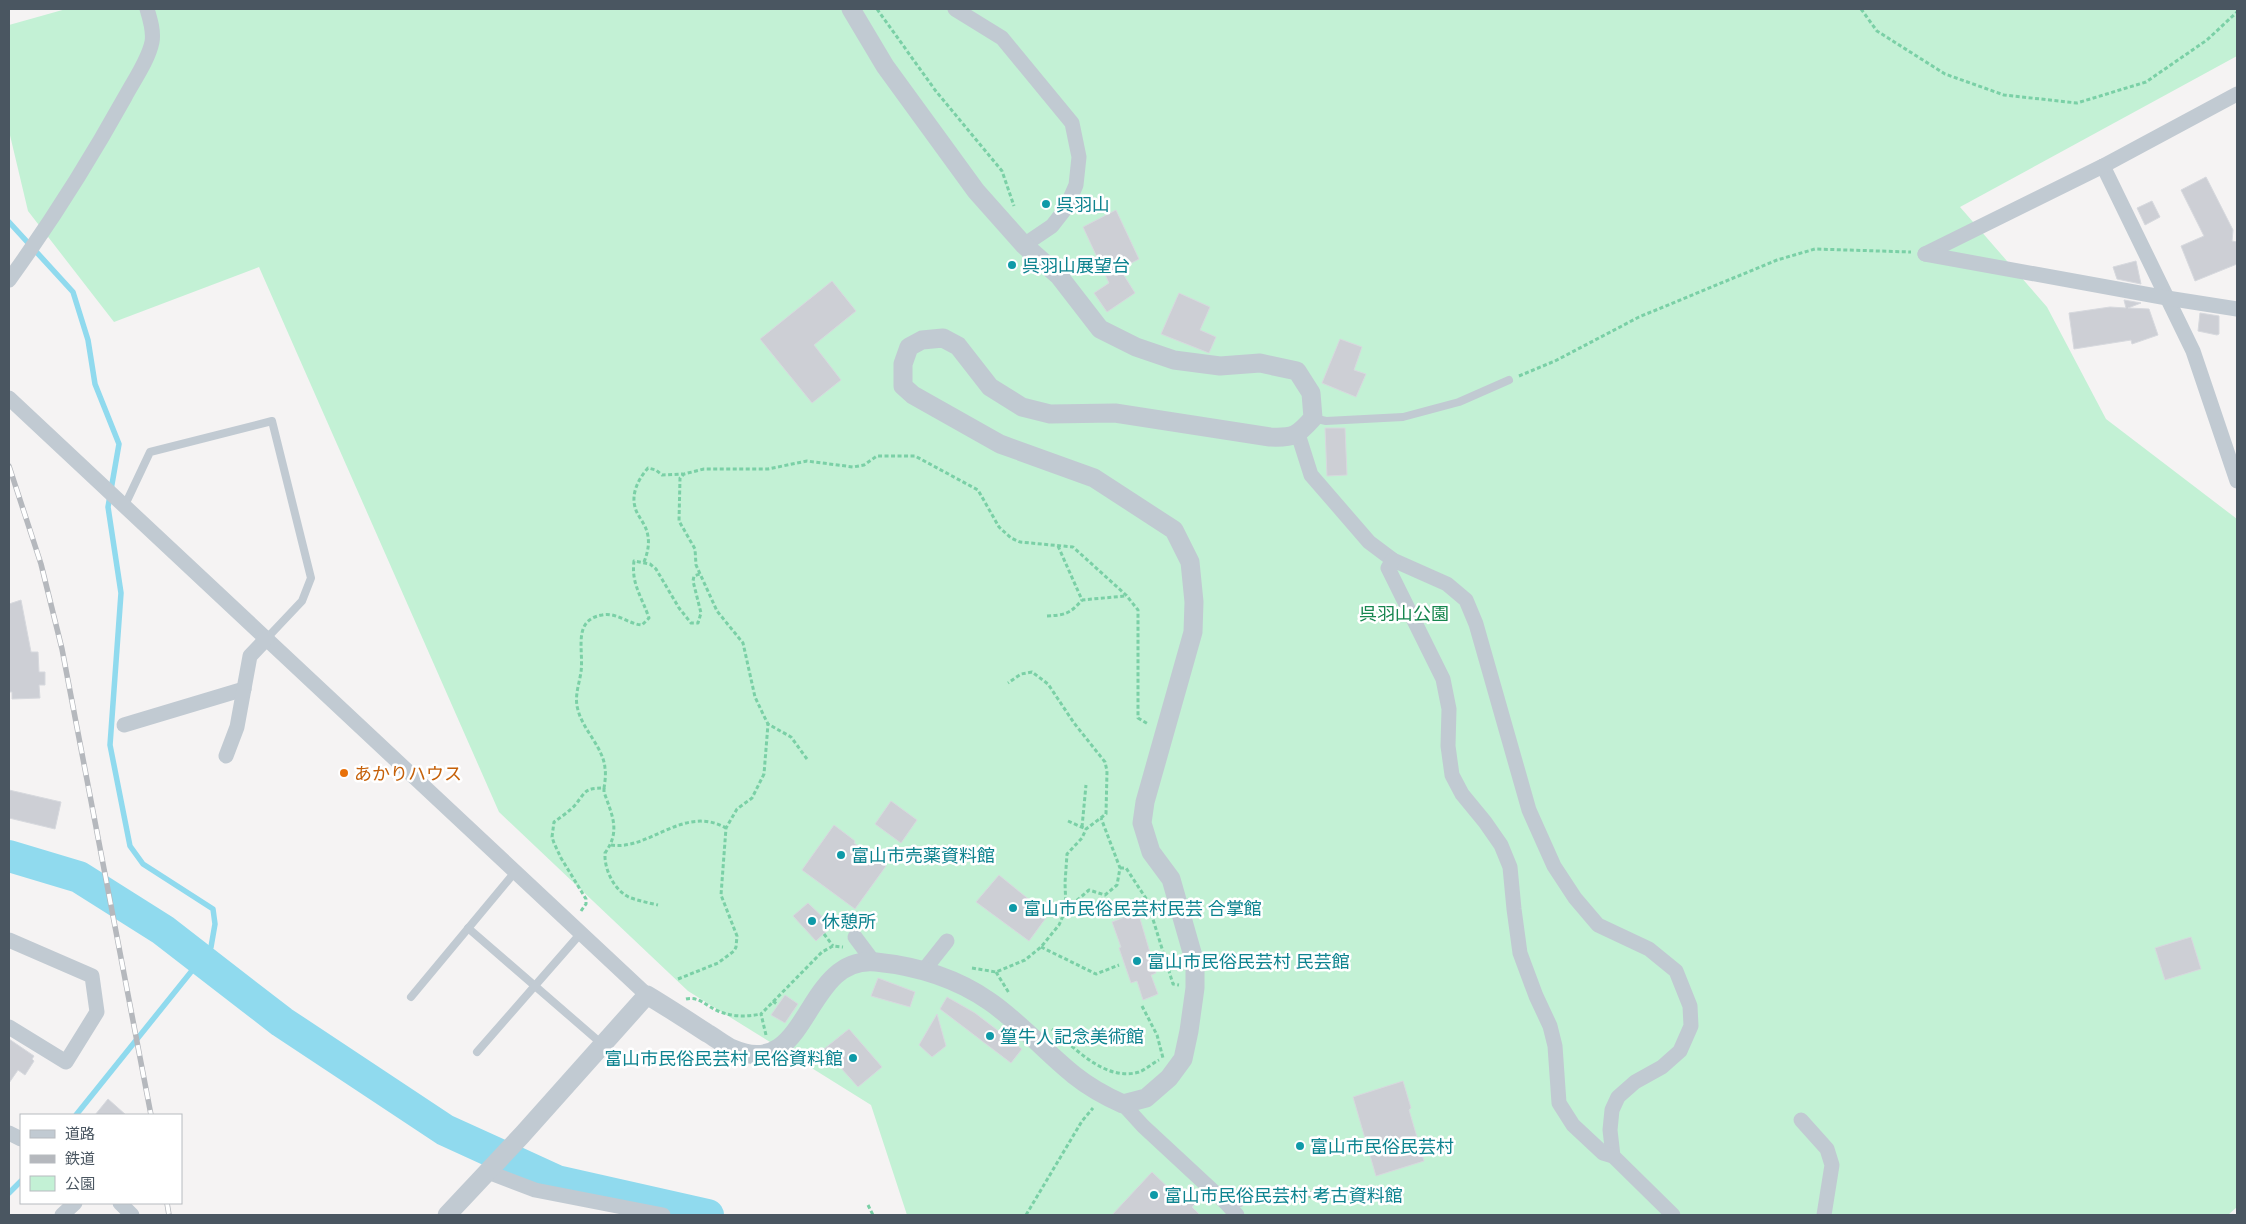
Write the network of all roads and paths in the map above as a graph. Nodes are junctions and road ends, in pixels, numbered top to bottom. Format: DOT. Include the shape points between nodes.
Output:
graph roads {
  1 [pos="147,9"];
  2 [pos="851,9"];
  3 [pos="877,9"];
  4 [pos="955,9"];
  5 [pos="1861,9"];
  6 [pos="2237,12"];
  7 [pos="2237,94"];
  8 [pos="2103,166"];
  9 [pos="1016,212"];
  10 [pos="1024,245"];
  11 [pos="1925,254"];
  12 [pos="9,280"];
  13 [pos="2167,298"];
  14 [pos="2237,308"];
  15 [pos="1509,380"];
  16 [pos="9,398"];
  17 [pos="1313,418"];
  18 [pos="1298,434"];
  19 [pos="684,474"];
  20 [pos="2237,481"];
  21 [pos="125,505"];
  22 [pos="1058,546"];
  23 [pos="1393,560"];
  24 [pos="644,562"];
  25 [pos="700,574"];
  26 [pos="1126,596"];
  27 [pos="1082,600"];
  28 [pos="1047,616"];
  29 [pos="267,638"];
  30 [pos="1008,683"];
  31 [pos="244,689"];
  32 [pos="768,724"];
  33 [pos="1148,724"];
  34 [pos="124,725"];
  35 [pos="226,756"];
  36 [pos="807,759"];
  37 [pos="1086,785"];
  38 [pos="604,788"];
  39 [pos="1101,818"];
  40 [pos="1068,821"];
  41 [pos="1082,827"];
  42 [pos="726,828"];
  43 [pos="1086,829"];
  44 [pos="611,845"];
  45 [pos="1120,868"];
  46 [pos="515,872"];
  47 [pos="658,905"];
  48 [pos="1066,909"];
  49 [pos="570,922"];
  50 [pos="468,928"];
  51 [pos="581,933"];
  52 [pos="824,934"];
  53 [pos="9,940"];
  54 [pos="947,941"];
  55 [pos="833,946"];
  56 [pos="1041,947"];
  57 [pos="864,949"];
  58 [pos="1119,965"];
  59 [pos="971,968"];
  60 [pos="924,970"];
  61 [pos="996,972"];
  62 [pos="678,979"];
  63 [pos="535,986"];
  64 [pos="1195,988"];
  65 [pos="647,995"];
  66 [pos="1010,995"];
  67 [pos="411,997"];
  68 [pos="773,1001"];
  69 [pos="663,1004"];
  70 [pos="778,1005"];
  71 [pos="1142,1006"];
  72 [pos="761,1014"];
  73 [pos="1047,1025"];
  74 [pos="9,1027"];
  75 [pos="603,1045"];
  76 [pos="477,1052"];
  77 [pos="770,1053"];
  78 [pos="1162,1057"];
  79 [pos="1169,1078"];
  80 [pos="1103,1095"];
  81 [pos="1122,1104"];
  82 [pos="1801,1120"];
  83 [pos="9,1133"];
  84 [pos="20,1139"];
  85 [pos="1614,1156"];
  86 [pos="488,1172"];
  87 [pos="1330,1199"];
  88 [pos="74,1204"];
  89 [pos="121,1204"];
  90 [pos="868,1205"];
  91 [pos="1234,1207"];
  92 [pos="62,1215"];
  93 [pos="132,1215"];
  94 [pos="447,1215"];
  95 [pos="663,1215"];
  96 [pos="873,1215"];
  97 [pos="1026,1215"];
  98 [pos="1673,1215"];
  99 [pos="1824,1215"];
  1 -- 12 [label="street" via="152,23 152,42 143,63 108,125"];
  2 -- 10 [label="street" via="885,66 976,191"];
  3 -- 9 [label="path" via="935,90 1002,171"];
  4 -- 10 [label="street" via="1002,38 1072,123 1079,157 1076,185 1066,208 1052,226"];
  5 -- 6 [label="path" via="1877,32 1945,74 2004,95 2077,103 2146,82 2207,40"];
  7 -- 8 [label="street"];
  8 -- 11 [label="street"];
  8 -- 13 [label="street"];
  10 -- 17 [label="street" via="1059,276 1100,329 1136,347 1174,360 1220,366 1260,363 1297,371 1311,393"];
  11 -- 13 [label="street"];
  11 -- 15 [label="path" via="1815,249 1777,260 1639,317 1555,361"];
  13 -- 14 [label="street"];
  13 -- 20 [label="street" via="2193,351"];
  15 -- 17 [label="lane" via="1459,402 1403,417 1326,421"];
  16 -- 21 [label="street"];
  17 -- 18 [label="street"];
  18 -- 23 [label="street" via="1311,475 1369,542"];
  18 -- 64 [label="street" via="1290,438 1270,437 1114,413 1050,414 1022,407 990,387 958,346 943,338 922,340 910,347 903,364 903,386 913,395 1000,444 1094,478 1174,530 1190,562 1193,632 1142,822 1150,852 1171,879 1195,962"];
  19 -- 22 [label="path" via="704,469 768,470 807,462 853,467 864,465 877,456 915,456 978,490 999,527 1011,538"];
  19 -- 24 [label="path" via="662,475 648,468 635,489 634,506 647,531 648,551"];
  19 -- 25 [label="path" via="680,478 679,521 695,549"];
  21 -- 29 [label="street"];
  21 -- 29 [label="lane" via="150,452 272,421 311,578 302,601"];
  22 -- 26 [label="path" via="1073,547"];
  22 -- 27 [label="path"];
  23 -- 85 [label="street" via="1388,568 1442,679 1449,709 1448,746 1452,775 1462,794 1501,845 1510,867 1520,953 1550,1026 1560,1103 1573,1125 1603,1153"];
  23 -- 85 [label="street" via="1447,584 1466,600 1476,624 1530,810 1554,866 1598,925 1649,949 1676,971 1690,1006 1691,1026 1680,1051 1618,1097 1612,1110 1610,1130"];
  24 -- 25 [label="path" via="656,569 691,623 700,620 693,581 694,576"];
  24 -- 38 [label="path" via="634,561 632,574 649,618 647,621 638,625 604,614 587,622 581,632 581,674 576,703 606,767"];
  25 -- 32 [label="path" via="717,611 743,643 755,697"];
  26 -- 27 [label="path"];
  26 -- 33 [label="path" via="1139,614 1138,718"];
  27 -- 28 [label="path" via="1064,616"];
  29 -- 31 [label="street" via="250,656"];
  29 -- 46 [label="street"];
  30 -- 39 [label="path" via="1021,674 1032,672 1048,684 1105,762 1106,814"];
  31 -- 34 [label="street"];
  31 -- 35 [label="street" via="238,727"];
  32 -- 36 [label="path" via="791,737"];
  32 -- 42 [label="path" via="764,774 752,798 737,809"];
  37 -- 41 [label="path"];
  38 -- 44 [label="path" via="615,825"];
  38 -- 49 [label="path" via="587,790 554,822 554,843 586,899 586,904"];
  39 -- 43 [label="path"];
  39 -- 45 [label="path"];
  40 -- 41 [label="path"];
  41 -- 43 [label="path"];
  42 -- 44 [label="path" via="704,821 681,824 632,843"];
  42 -- 62 [label="path" via="721,895 737,936 736,947 718,963"];
  43 -- 48 [label="path" via="1067,854"];
  44 -- 47 [label="path" via="604,861 613,882 629,897"];
  45 -- 48 [label="path" via="1114,889 1105,895 1089,890"];
  45 -- 64 [label="path" via="1126,868 1148,900 1173,984"];
  46 -- 49 [label="street"];
  46 -- 50 [label="lane"];
  48 -- 56 [label="path" via="1059,925"];
  49 -- 51 [label="street"];
  50 -- 63 [label="lane"];
  50 -- 67 [label="lane"];
  51 -- 63 [label="lane"];
  51 -- 65 [label="street"];
  52 -- 55 [label="path"];
  53 -- 74 [label="street" via="92,976 97,1012 66,1062"];
  54 -- 60 [label="street"];
  55 -- 57 [label="path"];
  55 -- 68 [label="path" via="822,952"];
  56 -- 58 [label="path" via="1096,974"];
  56 -- 61 [label="path" via="1025,960"];
  57 -- 60 [label="street"];
  57 -- 77 [label="street" via="854,964 836,973 825,985 794,1036"];
  59 -- 61 [label="path"];
  60 -- 80 [label="street" via="988,1000 1074,1076"];
  61 -- 66 [label="path"];
  63 -- 75 [label="lane"];
  63 -- 76 [label="lane"];
  64 -- 79 [label="street" via="1183,1059"];
  65 -- 69 [label="street"];
  65 -- 75 [label="street"];
  68 -- 70 [label="path"];
  68 -- 72 [label="path"];
  69 -- 72 [label="path" via="690,998 732,1015 748,1017"];
  69 -- 77 [label="street" via="733,1050"];
  71 -- 78 [label="path" via="1157,1035"];
  72 -- 77 [label="path"];
  73 -- 78 [label="path" via="1102,1068 1139,1072"];
  75 -- 86 [label="street"];
  78 -- 79 [label="path"];
  79 -- 81 [label="street" via="1146,1098"];
  80 -- 81 [label="street"];
  80 -- 97 [label="path" via="1082,1121"];
  81 -- 91 [label="street"];
  82 -- 99 [label="street" via="1827,1149 1832,1165"];
  83 -- 84 [label="street"];
  85 -- 98 [label="street"];
  86 -- 94 [label="street"];
  86 -- 95 [label="street" via="535,1190"];
  87 -- 91 [label="path" via="1294,1195"];
  88 -- 92 [label="street"];
  89 -- 93 [label="street"];
  90 -- 96 [label="path"];
}
